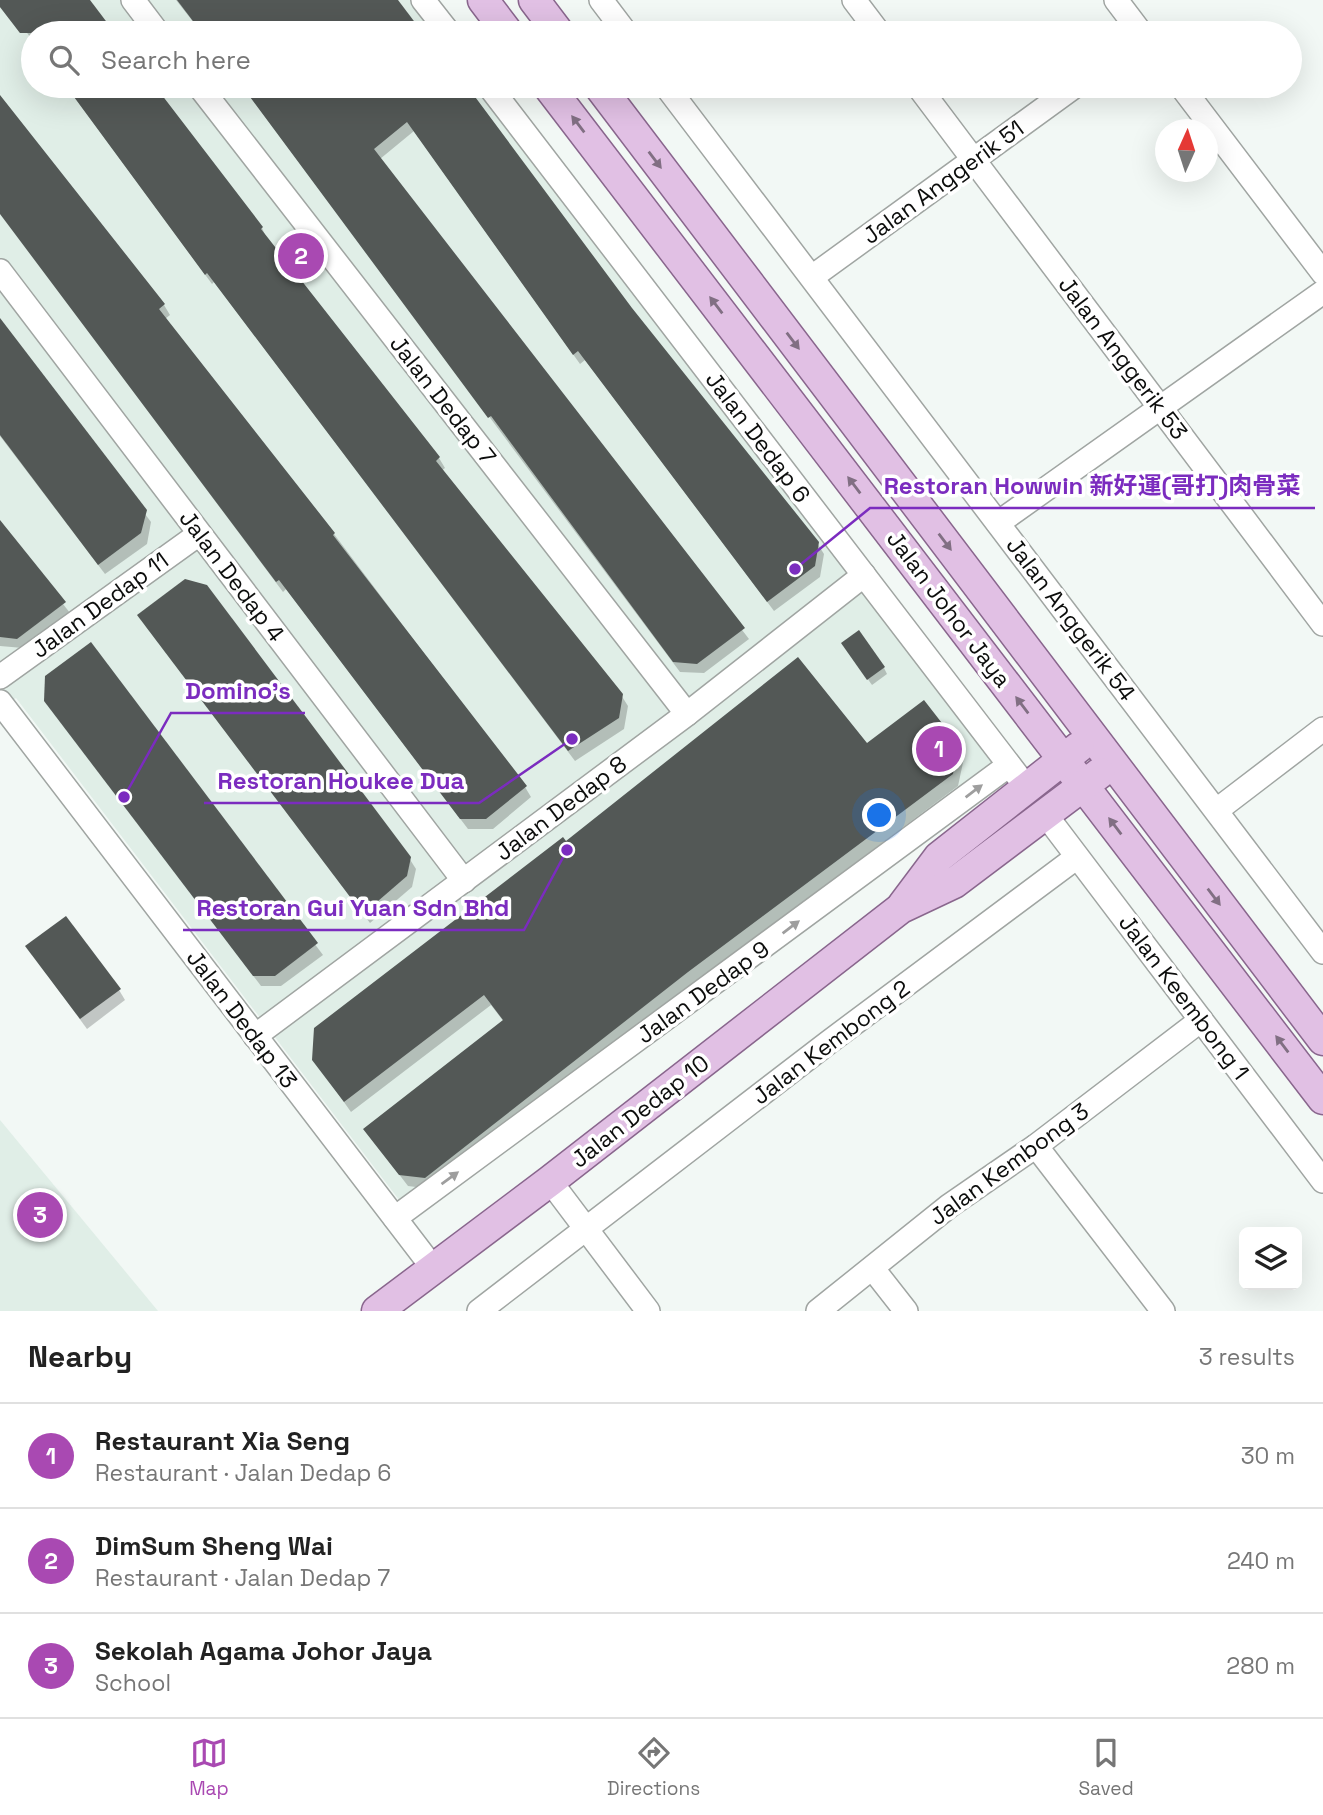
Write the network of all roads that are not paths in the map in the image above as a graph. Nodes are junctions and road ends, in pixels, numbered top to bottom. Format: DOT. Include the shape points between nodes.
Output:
graph roads {
  1 [pos="132,0"];
  2 [pos="423,0"];
  3 [pos="483,0"];
  4 [pos="534,0"];
  5 [pos="601,0"];
  6 [pos="854,0"];
  7 [pos="1121,2"];
  8 [pos="149,21"];
  9 [pos="440,21"];
  10 [pos="499,21"];
  11 [pos="550,21"];
  12 [pos="617,21"];
  13 [pos="870,21"];
  14 [pos="1133,21"];
  15 [pos="208,98"];
  16 [pos="498,98"];
  17 [pos="557,98"];
  18 [pos="608,98"];
  19 [pos="675,98"];
  20 [pos="927,98"];
  21 [pos="1058,98"];
  22 [pos="1190,98"];
  23 [pos="974,159"];
  24 [pos="0,271"];
  25 [pos="1323,274"];
  26 [pos="812,277"];
  27 [pos="1323,292"];
  28 [pos="1160,408"];
  29 [pos="998,523"];
  30 [pos="199,534"];
  31 [pos="864,575"];
  32 [pos="1323,624"];
  33 [pos="0,677"];
  34 [pos="0,702"];
  35 [pos="687,714"];
  36 [pos="1323,729"];
  37 [pos="1092,736"];
  38 [pos="1063,759"];
  39 [pos="1113,764"];
  40 [pos="1018,776"];
  41 [pos="1084,785"];
  42 [pos="1217,810"];
  43 [pos="1045,814"];
  44 [pos="1077,857"];
  45 [pos="464,881"];
  46 [pos="901,908"];
  47 [pos="1323,952"];
  48 [pos="1201,1020"];
  49 [pos="255,1036"];
  50 [pos="1323,1040"];
  51 [pos="1323,1099"];
  52 [pos="1036,1146"];
  53 [pos="550,1181"];
  54 [pos="1323,1181"];
  55 [pos="395,1218"];
  56 [pos="586,1229"];
  57 [pos="433,1268"];
  58 [pos="873,1269"];
  59 [pos="377,1311"];
  60 [pos="478,1311"];
  61 [pos="648,1311"];
  62 [pos="818,1311"];
  63 [pos="906,1311"];
  64 [pos="1163,1311"];
  1 -- 8 [label="street"];
  2 -- 9 [label="street"];
  3 -- 10 [label="main road"];
  4 -- 11 [label="main road"];
  5 -- 12 [label="street"];
  6 -- 13 [label="street"];
  7 -- 14 [label="street"];
  15 -- 35 [label="street, Jalan Dedap 7"];
  16 -- 31 [label="street, Jalan Dedap 6"];
  38 -- 17 [label="main road, Jalan Johor Jaya, one-way"];
  18 -- 37 [label="main road, Jalan Johor Jaya, one-way"];
  19 -- 26 [label="street, Jalan Anggerik 54"];
  20 -- 23 [label="street, Jalan Anggerik 53"];
  21 -- 23 [label="street, Jalan Anggerik 51"];
  22 -- 25 [label="street"];
  23 -- 26 [label="street, Jalan Anggerik 51"];
  23 -- 28 [label="street, Jalan Anggerik 53"];
  24 -- 30 [label="street, Jalan Dedap 4"];
  26 -- 29 [label="street, Jalan Anggerik 54"];
  27 -- 28 [label="street"];
  28 -- 29 [label="street"];
  28 -- 32 [label="street, Jalan Anggerik 53"];
  29 -- 42 [label="street, Jalan Anggerik 54"];
  30 -- 33 [label="street, Jalan Dedap 11"];
  30 -- 45 [label="street, Jalan Dedap 4"];
  31 -- 35 [label="street, Jalan Dedap 8"];
  31 -- 40 [label="street, Jalan Dedap 6"];
  34 -- 49 [label="street, Jalan Dedap 13"];
  35 -- 45 [label="street, Jalan Dedap 8"];
  36 -- 42 [label="street"];
  37 -- 38 [label="main road, Jalan Dedap 10"];
  37 -- 39 [label="main road, Jalan Johor Jaya"];
  38 -- 40 [label="main road, Jalan Dedap 10"];
  38 -- 41 [label="main road, Jalan Johor Jaya"];
  39 -- 41 [label="main road, Jalan Dedap 10"];
  39 -- 50 [label="main road, Jalan Johor Jaya, one-way"];
  40 -- 46 [label="main road, Jalan Dedap 10" via="939,857"];
  55 -- 40 [label="street, Jalan Dedap 9, one-way"];
  41 -- 43 [label="main road, Jalan Dedap 10"];
  51 -- 41 [label="main road, Jalan Johor Jaya, one-way"];
  42 -- 47 [label="street, Jalan Anggerik 54"];
  43 -- 44 [label="street, Jalan Keembong 1"];
  43 -- 46 [label="main road, Jalan Dedap 10" via="954,883"];
  44 -- 48 [label="street, Jalan Keembong 1"];
  44 -- 56 [label="street, Jalan Kembong 2"];
  45 -- 49 [label="street, Jalan Dedap 8"];
  46 -- 53 [label="main road, Jalan Dedap 10"];
  48 -- 52 [label="street, Jalan Kembong 3"];
  48 -- 54 [label="street, Jalan Keembong 1"];
  49 -- 55 [label="street, Jalan Dedap 13"];
  52 -- 58 [label="street, Jalan Kembong 3" via="949,1206"];
  52 -- 64 [label="street"];
  53 -- 56 [label="street"];
  53 -- 57 [label="main road, Jalan Dedap 10"];
  55 -- 57 [label="street, Jalan Dedap 13"];
  56 -- 60 [label="street, Jalan Kembong 2"];
  56 -- 61 [label="street"];
  57 -- 59 [label="main road, Jalan Dedap 10"];
  58 -- 62 [label="street, Jalan Kembong 3"];
  58 -- 63 [label="street"];
}
